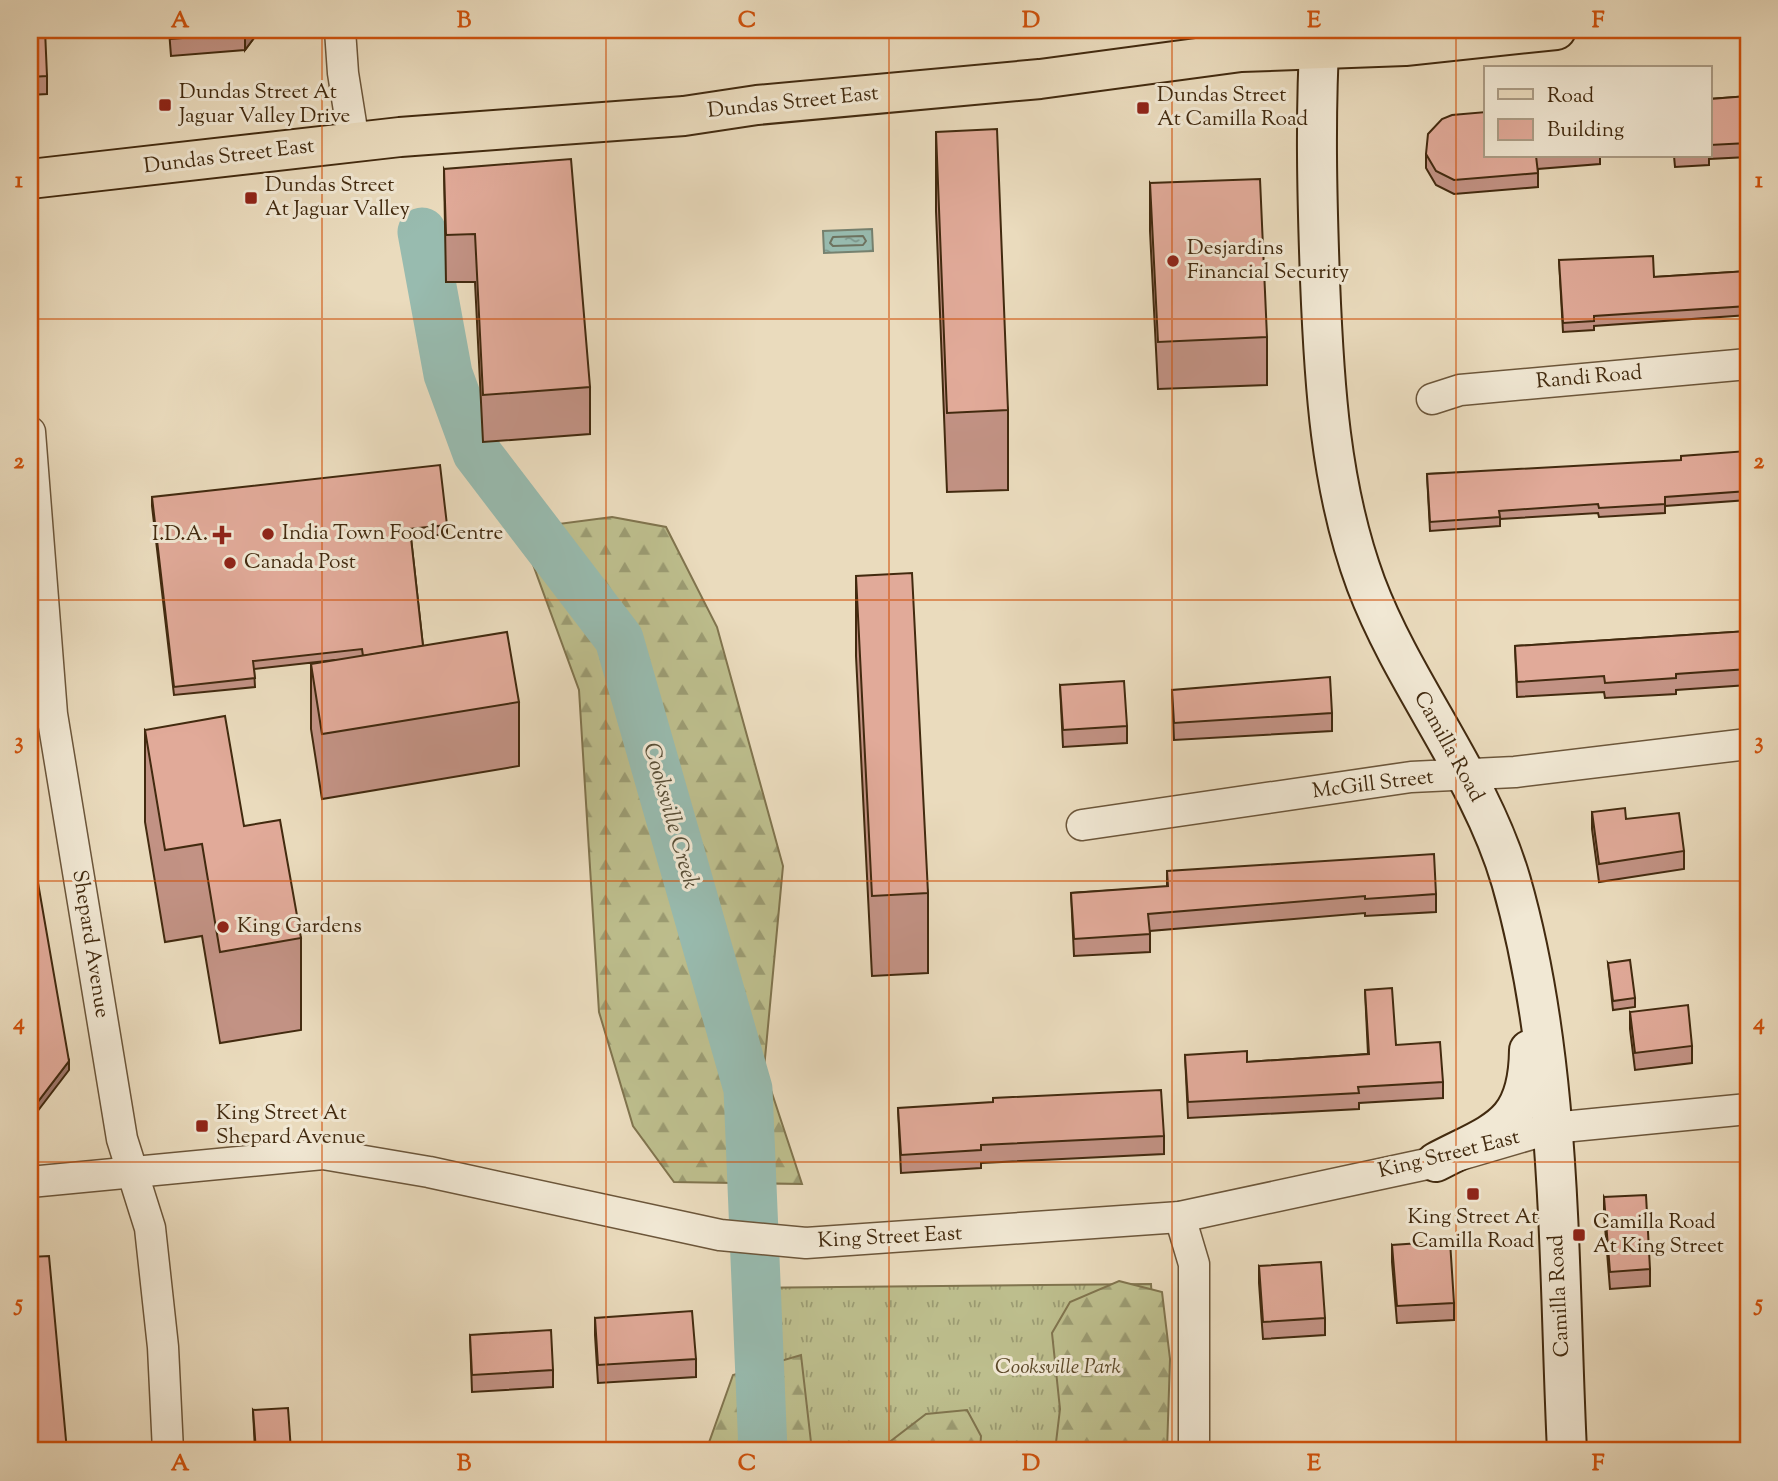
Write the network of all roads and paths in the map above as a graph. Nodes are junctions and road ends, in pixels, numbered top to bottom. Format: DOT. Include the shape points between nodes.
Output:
graph roads {
  1 [pos="341,30"];
  2 [pos="1556,30"];
  3 [pos="1320,39"];
  4 [pos="354,142"];
  5 [pos="30,179"];
  6 [pos="1748,364"];
  7 [pos="1432,399"];
  8 [pos="30,432"];
  9 [pos="1748,744"];
  10 [pos="1465,775"];
  11 [pos="1082,825"];
  12 [pos="1528,957"];
  13 [pos="1748,1109"];
  14 [pos="1552,1128"];
  15 [pos="1436,1162"];
  16 [pos="133,1171"];
  17 [pos="30,1182"];
  18 [pos="1180,1217"];
  19 [pos="168,1451"];
  20 [pos="1194,1451"];
  21 [pos="1567,1451"];
  1 -- 4 [label="street" via="342,73"];
  2 -- 3 [label="main road, Dundas Street East" via="1405,46"];
  3 -- 4 [label="main road, Dundas Street East" via="1089,73 684,116"];
  3 -- 10 [label="street, Camilla Road" via="1315,120 1322,341 1336,470 1366,584 1402,662"];
  4 -- 5 [label="main road, Dundas Street East"];
  6 -- 7 [label="street, Randi Road" via="1460,390"];
  8 -- 16 [label="street, Shepard Avenue" via="52,714 120,1127"];
  9 -- 10 [label="street, McGill Street"];
  10 -- 11 [label="street, McGill Street" via="1411,777"];
  10 -- 12 [label="street, Camilla Road" via="1511,880"];
  12 -- 14 [label="street, Camilla Road"];
  12 -- 15 [label="street" via="1529,1063 1523,1098 1505,1126"];
  13 -- 14 [label="street, King Street East"];
  14 -- 15 [label="street, King Street East"];
  14 -- 21 [label="street, Camilla Road"];
  15 -- 18 [label="street, King Street East"];
  16 -- 17 [label="street, King Street East"];
  16 -- 18 [label="street, King Street East" via="323,1154 429,1172 720,1235 806,1242"];
  16 -- 19 [label="street, Shepard Avenue" via="150,1228"];
  18 -- 20 [label="street" via="1194,1264"];
}
